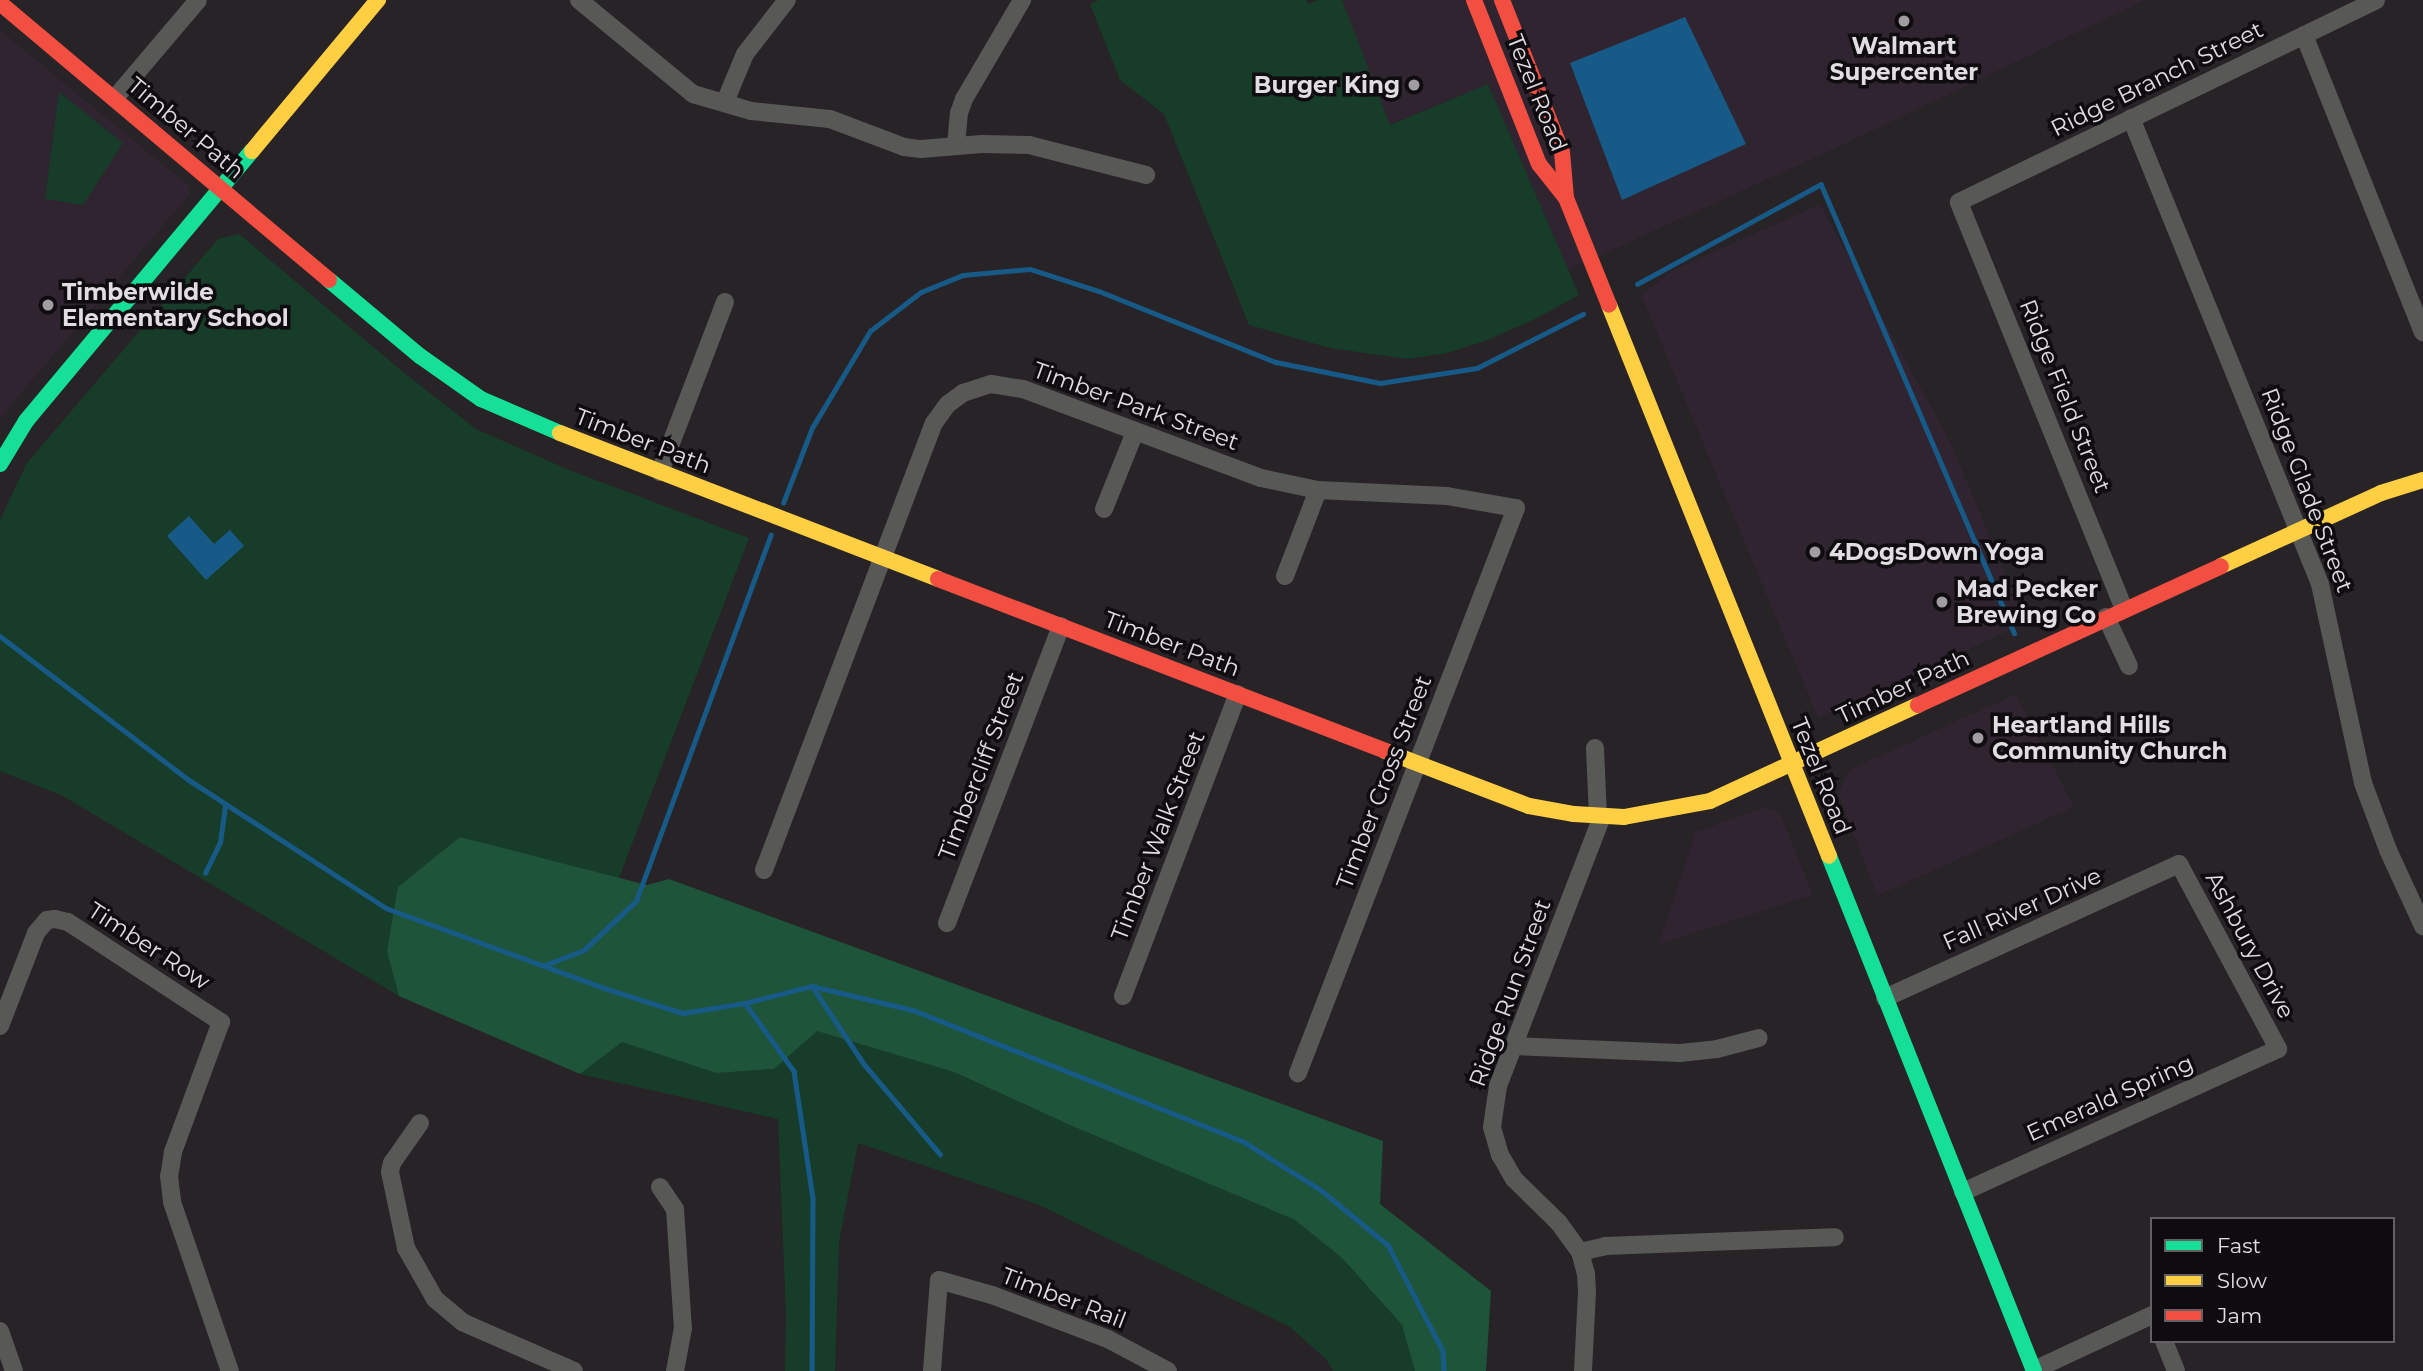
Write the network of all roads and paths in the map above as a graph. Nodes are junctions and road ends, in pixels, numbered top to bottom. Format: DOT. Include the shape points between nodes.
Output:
graph roads {
  1 [pos="198,0"];
  2 [pos="378,0"];
  3 [pos="579,0"];
  4 [pos="787,0"];
  5 [pos="1023,0"];
  6 [pos="1474,0"];
  7 [pos="1502,0"];
  8 [pos="2376,0"];
  9 [pos="0,3"];
  10 [pos="2304,35"];
  11 [pos="115,98"];
  12 [pos="725,103"];
  13 [pos="2131,118"];
  14 [pos="956,146"];
  15 [pos="1146,175"];
  16 [pos="220,187"];
  17 [pos="1566,198"];
  18 [pos="1959,202"];
  19 [pos="725,302"];
  20 [pos="2423,332"];
  21 [pos="1135,432"];
  22 [pos="0,464"];
  23 [pos="660,472"];
  24 [pos="2423,480"];
  25 [pos="1318,490"];
  26 [pos="1516,508"];
  27 [pos="1104,509"];
  28 [pos="2298,530"];
  29 [pos="883,558"];
  30 [pos="1285,576"];
  31 [pos="2124,609"];
  32 [pos="2106,617"];
  33 [pos="1061,626"];
  34 [pos="2129,666"];
  35 [pos="1238,694"];
  36 [pos="1595,748"];
  37 [pos="1417,763"];
  38 [pos="1791,764"];
  39 [pos="1600,816"];
  40 [pos="2179,864"];
  41 [pos="764,870"];
  42 [pos="947,923"];
  43 [pos="2423,926"];
  44 [pos="1123,996"];
  45 [pos="1885,998"];
  46 [pos="0,1026"];
  47 [pos="1759,1038"];
  48 [pos="1514,1046"];
  49 [pos="2278,1049"];
  50 [pos="1298,1073"];
  51 [pos="420,1123"];
  52 [pos="660,1186"];
  53 [pos="1963,1192"];
  54 [pos="1835,1237"];
  55 [pos="1580,1252"];
  56 [pos="2150,1316"];
  57 [pos="0,1332"];
  58 [pos="2165,1343"];
  59 [pos="2034,1370"];
  60 [pos="14,1371"];
  61 [pos="230,1371"];
  62 [pos="574,1371"];
  63 [pos="676,1371"];
  64 [pos="932,1371"];
  65 [pos="1168,1371"];
  66 [pos="1583,1371"];
  67 [pos="2176,1371"];
  1 -- 11 [label="street"];
  2 -- 16 [label="street"];
  3 -- 12 [label="street" via="693,94"];
  4 -- 12 [label="street" via="746,54"];
  5 -- 14 [label="street" via="964,99"];
  6 -- 17 [label="street, Tezel Road" via="1539,164"];
  7 -- 17 [label="street, Tezel Road" via="1562,152"];
  8 -- 10 [label="street, Ridge Branch Street"];
  9 -- 11 [label="street, Timber Path"];
  10 -- 13 [label="street, Ridge Branch Street"];
  10 -- 20 [label="street"];
  11 -- 16 [label="street, Timber Path"];
  12 -- 14 [label="street" via="751,111 830,119 904,147"];
  13 -- 18 [label="street, Ridge Branch Street"];
  13 -- 28 [label="street, Ridge Glade Street"];
  14 -- 15 [label="street" via="1029,145"];
  16 -- 22 [label="street" via="26,421"];
  16 -- 23 [label="street, Timber Path" via="420,356 481,398"];
  17 -- 38 [label="street, Tezel Road"];
  18 -- 31 [label="street, Ridge Field Street"];
  19 -- 23 [label="street"];
  21 -- 25 [label="street, Timber Park Street" via="1261,478"];
  21 -- 27 [label="street"];
  21 -- 29 [label="street, Timber Park Street" via="1009,385 990,384 963,393 934,424"];
  23 -- 29 [label="street, Timber Path"];
  24 -- 28 [label="street, Timber Path" via="2381,493"];
  25 -- 26 [label="street, Timber Park Street" via="1447,496"];
  25 -- 30 [label="street"];
  26 -- 37 [label="street, Timber Cross Street"];
  28 -- 31 [label="street, Timber Path"];
  28 -- 43 [label="street, Ridge Glade Street" via="2327,607 2363,783"];
  29 -- 33 [label="street, Timber Path"];
  29 -- 41 [label="street, Timber Park Street"];
  31 -- 32 [label="street, Timber Path"];
  32 -- 34 [label="street"];
  32 -- 38 [label="street, Timber Path"];
  33 -- 35 [label="street, Timber Path"];
  33 -- 42 [label="street, Timbercliff Street"];
  35 -- 37 [label="street, Timber Path"];
  35 -- 44 [label="street, Timber Walk Street"];
  36 -- 39 [label="street"];
  37 -- 39 [label="street, Timber Path" via="1529,806"];
  37 -- 50 [label="street, Timber Cross Street"];
  38 -- 39 [label="street, Timber Path" via="1690,807 1647,816"];
  38 -- 45 [label="street, Tezel Road"];
  39 -- 48 [label="street, Ridge Run Street"];
  40 -- 45 [label="street, Fall River Drive"];
  40 -- 49 [label="street, Ashbury Drive"];
  45 -- 53 [label="street, Tezel Road"];
  46 -- 61 [label="street, Timber Row" via="36,933 47,920 68,922 221,1022 173,1152 169,1176 172,1202"];
  47 -- 48 [label="street" via="1731,1047 1680,1053"];
  48 -- 55 [label="street, Ridge Run Street" via="1494,1110 1492,1127 1500,1155 1514,1179 1559,1223"];
  49 -- 53 [label="street, Emerald Spring"];
  51 -- 62 [label="street" via="390,1172 406,1248 435,1299 462,1322"];
  52 -- 63 [label="street" via="675,1209 683,1328"];
  53 -- 59 [label="street, Tezel Road"];
  54 -- 55 [label="street" via="1605,1246"];
  55 -- 66 [label="street, Ridge Run Street" via="1587,1283"];
  56 -- 59 [label="street"];
  57 -- 60 [label="street"];
  58 -- 67 [label="street"];
  64 -- 65 [label="street, Timber Rail" via="939,1280 1108,1339"];
}
